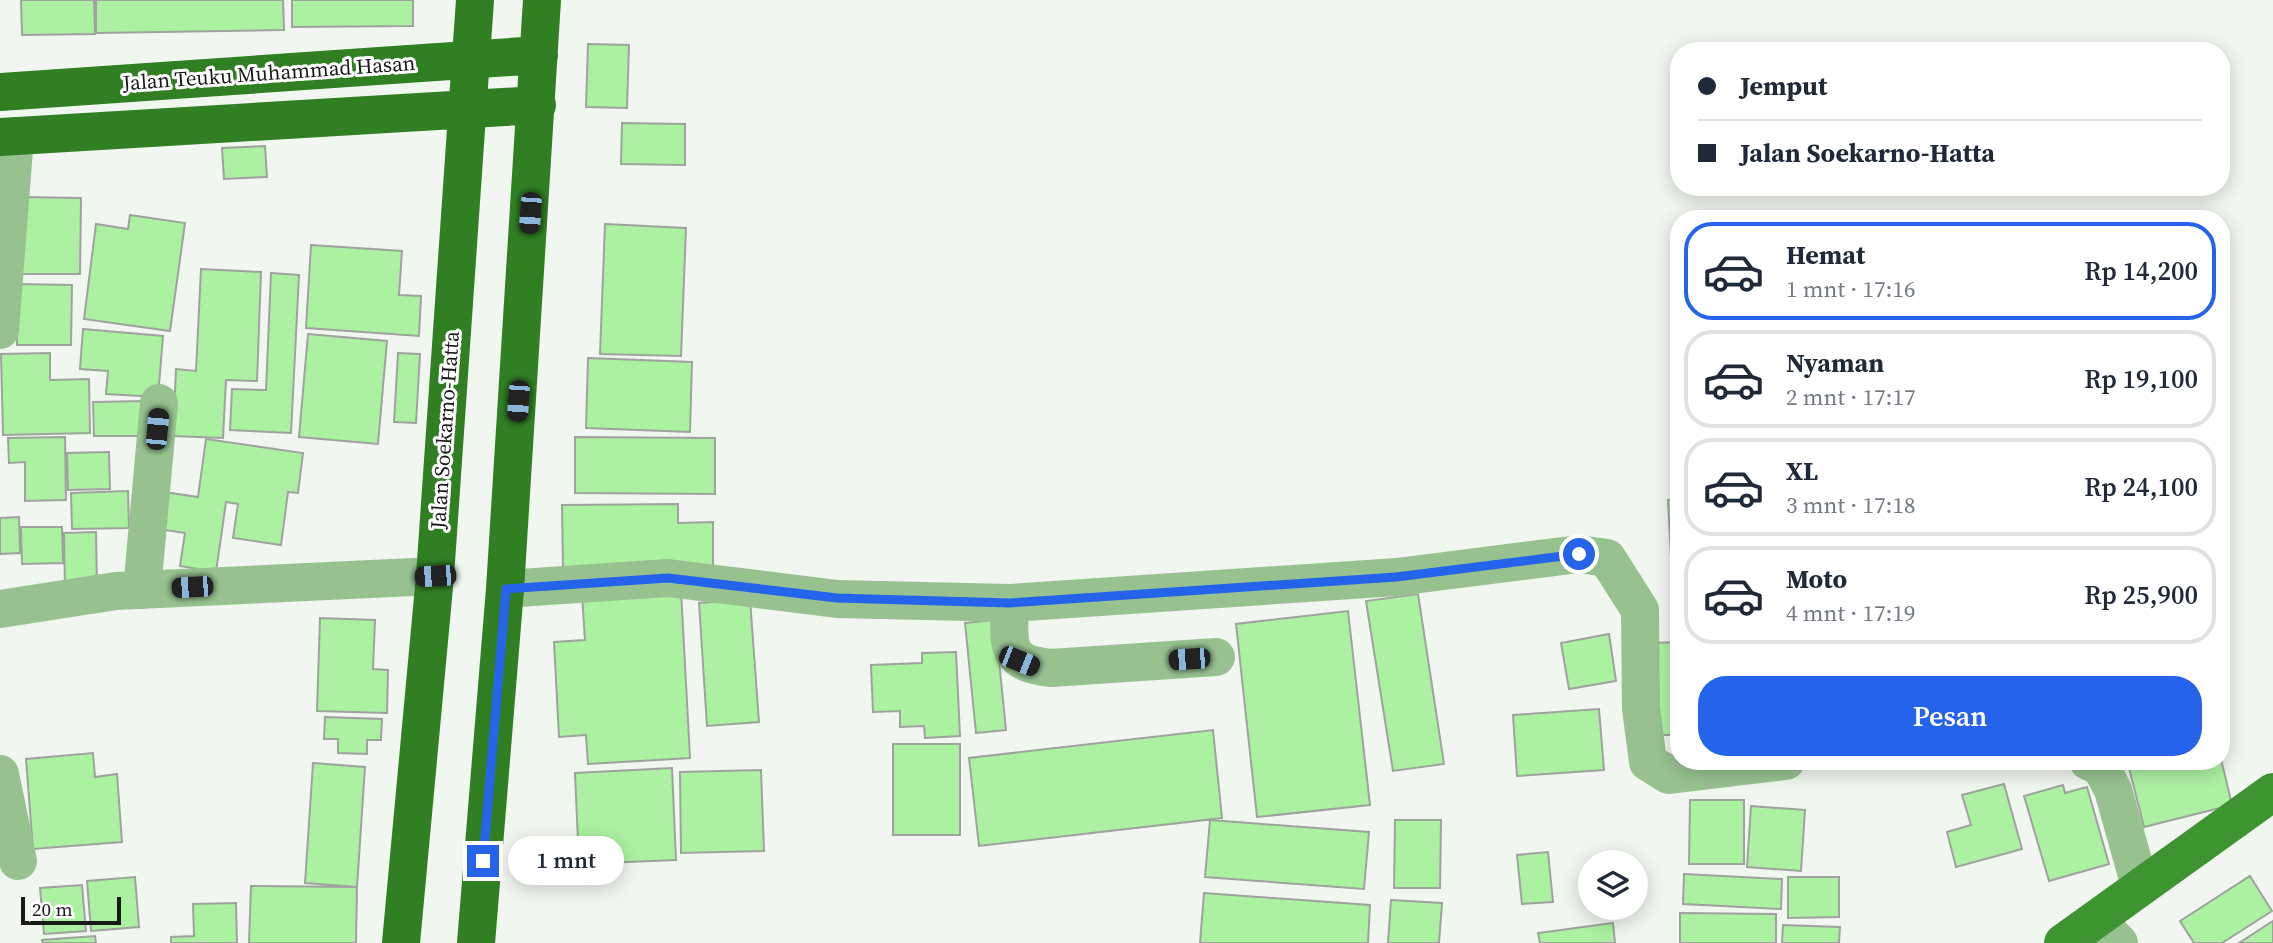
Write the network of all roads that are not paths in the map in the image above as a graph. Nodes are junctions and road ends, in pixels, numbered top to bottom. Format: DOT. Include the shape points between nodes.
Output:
graph roads {
  1 [pos="475,0"];
  2 [pos="542,0"];
  3 [pos="539,55"];
  4 [pos="471,58"];
  5 [pos="0,92"];
  6 [pos="537,105"];
  7 [pos="466,108"];
  8 [pos="8,136"];
  9 [pos="0,330"];
  10 [pos="159,403"];
  11 [pos="435,576"];
  12 [pos="506,589"];
  13 [pos="142,590"];
  14 [pos="1010,603"];
  15 [pos="0,609"];
  16 [pos="1216,657"];
  17 [pos="1711,770"];
  18 [pos="2103,770"];
  19 [pos="0,774"];
  20 [pos="2273,792"];
  21 [pos="19,861"];
  22 [pos="2140,886"];
  23 [pos="2107,932"];
  24 [pos="401,943"];
  25 [pos="476,943"];
  26 [pos="2063,943"];
  1 -- 4 [label="highway, Jalan Soekarno-Hatta"];
  2 -- 3 [label="highway"];
  3 -- 4 [label="highway, Jalan Teuku Muhammad Hasan"];
  3 -- 6 [label="highway"];
  4 -- 5 [label="highway, Jalan Teuku Muhammad Hasan"];
  4 -- 7 [label="highway, Jalan Soekarno-Hatta"];
  6 -- 7 [label="highway"];
  6 -- 12 [label="highway"];
  7 -- 8 [label="highway"];
  7 -- 11 [label="highway, Jalan Soekarno-Hatta"];
  8 -- 9 [label="street"];
  10 -- 13 [label="street"];
  11 -- 13 [label="street"];
  11 -- 24 [label="highway, Jalan Soekarno-Hatta"];
  12 -- 14 [label="street" via="668,578 837,598"];
  12 -- 25 [label="highway"];
  13 -- 15 [label="street"];
  14 -- 16 [label="street" via="1012,652 1032,666"];
  14 -- 17 [label="street" via="1396,577 1579,554 1607,558 1640,610 1641,708 1648,762 1669,775"];
  18 -- 22 [label="street" via="2113,790"];
  19 -- 21 [label="street"];
  20 -- 22 [label="main road"];
  22 -- 23 [label="main road"];
  23 -- 26 [label="main road"];
}
